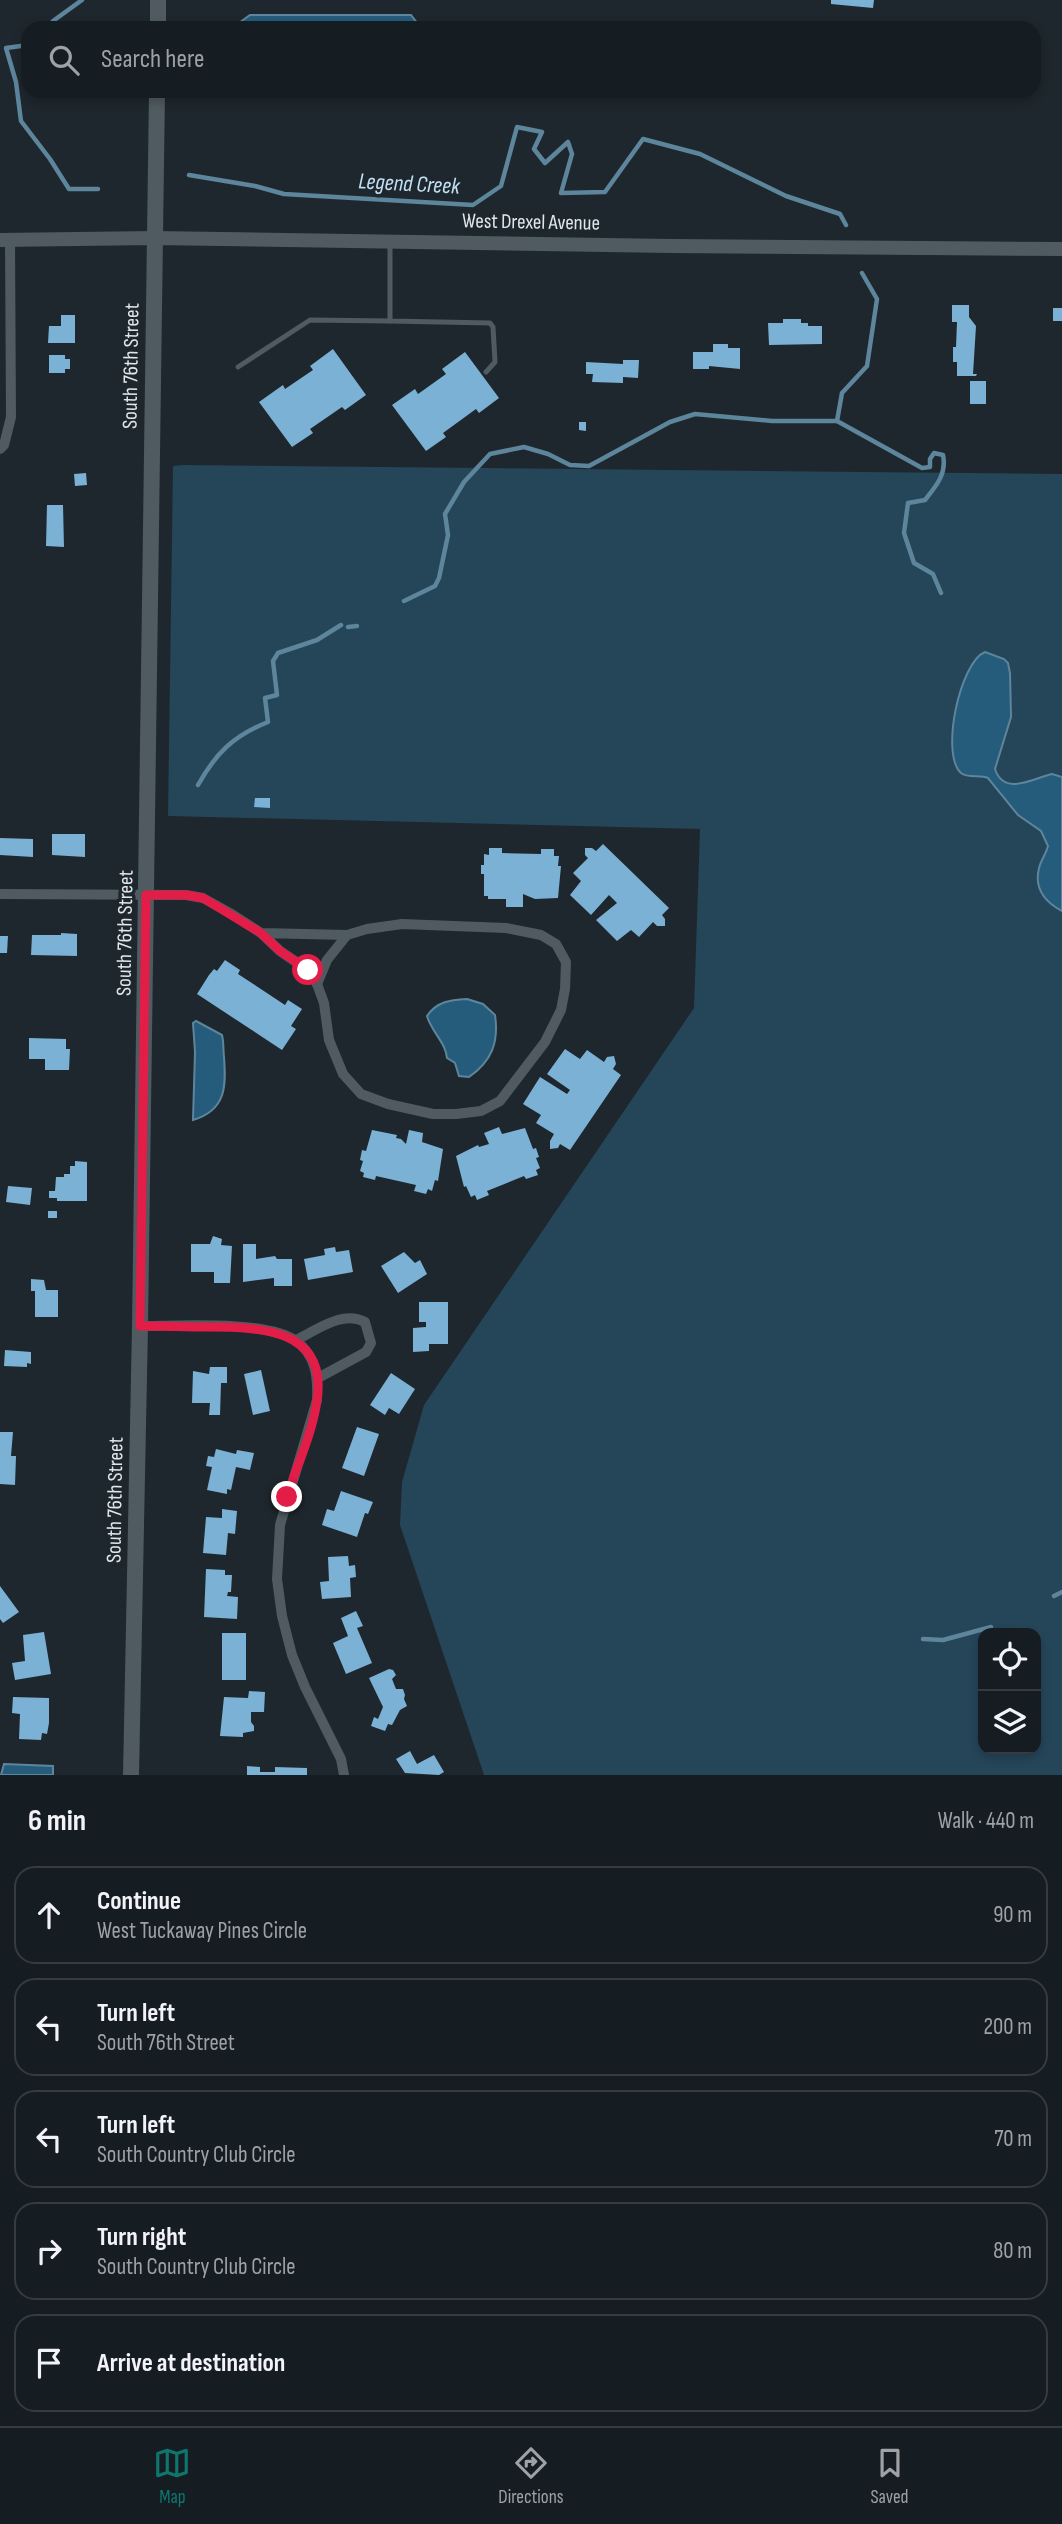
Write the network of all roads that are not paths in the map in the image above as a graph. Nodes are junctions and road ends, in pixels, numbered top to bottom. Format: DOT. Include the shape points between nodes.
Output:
graph roads {
  1 [pos="158,0"];
  2 [pos="158,21"];
  3 [pos="157,98"];
  4 [pos="154,238"];
  5 [pos="5,240"];
  6 [pos="390,240"];
  7 [pos="1062,249"];
  8 [pos="390,321"];
  9 [pos="238,367"];
  10 [pos="486,372"];
  11 [pos="0,450"];
  12 [pos="0,894"];
  13 [pos="146,895"];
  14 [pos="261,933"];
  15 [pos="347,935"];
  16 [pos="317,984"];
  17 [pos="140,1326"];
  18 [pos="296,1340"];
  19 [pos="318,1378"];
  20 [pos="131,1775"];
  21 [pos="344,1775"];
  1 -- 2 [label="main road"];
  3 -- 4 [label="main road, South 76th Street"];
  4 -- 5 [label="street, West Drexel Avenue"];
  4 -- 6 [label="street, West Drexel Avenue"];
  4 -- 13 [label="main road, South 76th Street"];
  5 -- 11 [label="street" via="11,417"];
  6 -- 7 [label="street, West Drexel Avenue"];
  6 -- 8 [label="lane"];
  8 -- 9 [label="lane" via="310,320"];
  8 -- 10 [label="lane" via="490,323 495,362"];
  12 -- 13 [label="street"];
  13 -- 14 [label="street" via="197,896"];
  13 -- 17 [label="main road, South 76th Street"];
  14 -- 15 [label="street"];
  14 -- 16 [label="street" via="308,970"];
  15 -- 16 [label="street" via="327,960"];
  15 -- 16 [label="street" via="402,924 506,928 541,935 556,944 566,962 561,1010 545,1042 500,1101 481,1111 432,1114 361,1094 343,1074 329,1040"];
  17 -- 18 [label="street" via="268,1329"];
  17 -- 20 [label="main road, South 76th Street"];
  18 -- 19 [label="street" via="311,1358"];
  18 -- 19 [label="street" via="339,1319 365,1322 370,1343 366,1352"];
  19 -- 21 [label="street" via="313,1419 280,1525 277,1579 292,1655 341,1759"];
}
